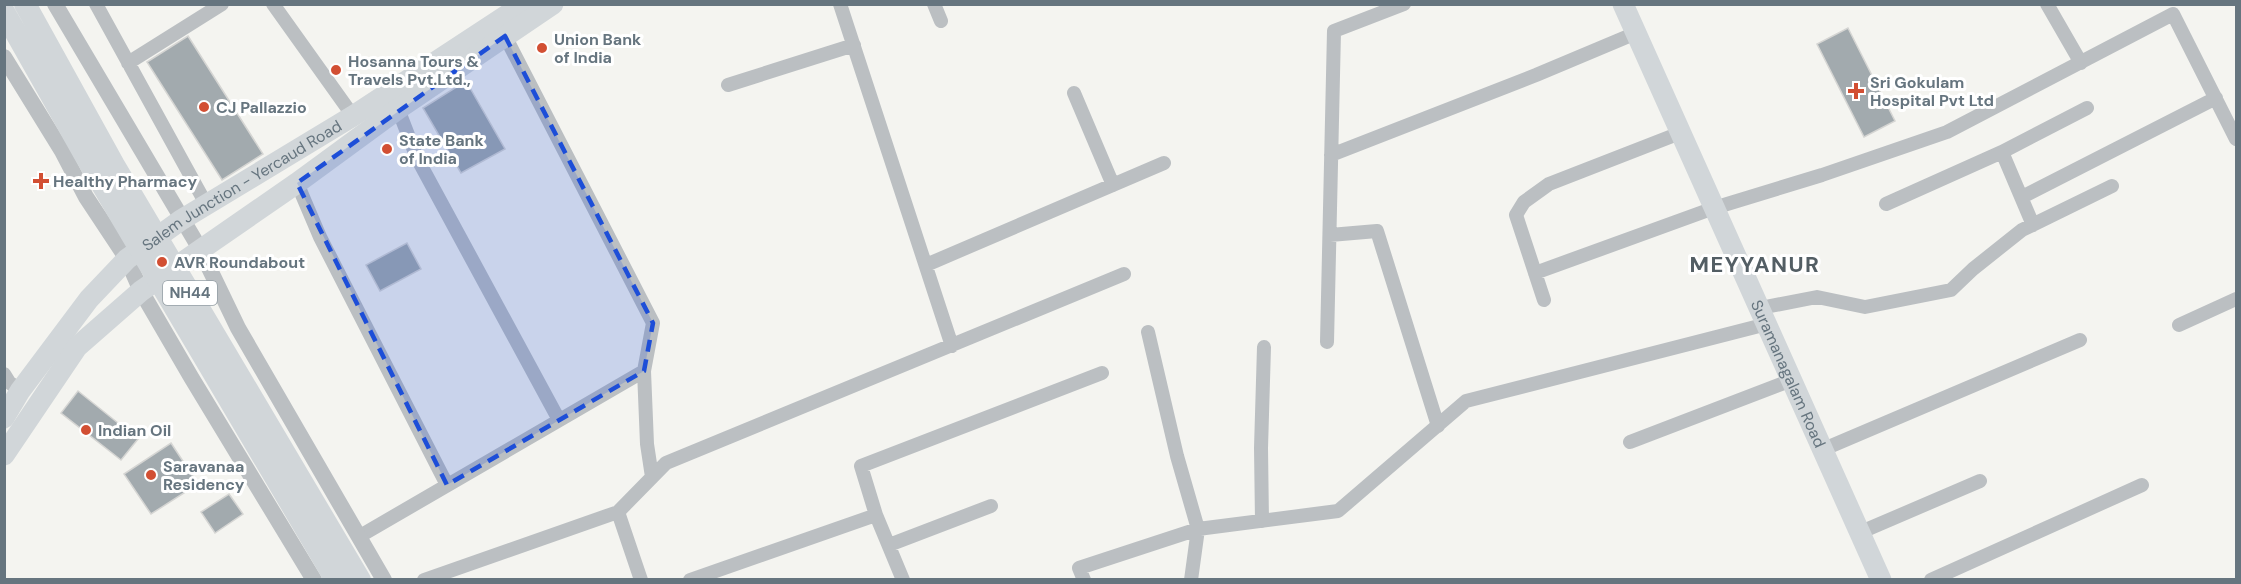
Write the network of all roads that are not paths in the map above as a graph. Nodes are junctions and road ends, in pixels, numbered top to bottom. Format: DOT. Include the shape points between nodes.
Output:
graph roads {
  1 [pos="25,4"];
  2 [pos="55,4"];
  3 [pos="96,4"];
  4 [pos="222,4"];
  5 [pos="273,4"];
  6 [pos="524,4"];
  7 [pos="553,4"];
  8 [pos="840,4"];
  9 [pos="934,4"];
  10 [pos="1404,4"];
  11 [pos="1623,4"];
  12 [pos="2047,4"];
  13 [pos="4,12"];
  14 [pos="941,21"];
  15 [pos="1636,33"];
  16 [pos="505,36"];
  17 [pos="854,45"];
  18 [pos="4,57"];
  19 [pos="128,63"];
  20 [pos="2081,63"];
  21 [pos="728,85"];
  22 [pos="1074,93"];
  23 [pos="2216,98"];
  24 [pos="2087,108"];
  25 [pos="398,109"];
  26 [pos="353,116"];
  27 [pos="1680,133"];
  28 [pos="2236,139"];
  29 [pos="2002,152"];
  30 [pos="1331,154"];
  31 [pos="1164,163"];
  32 [pos="297,183"];
  33 [pos="1113,185"];
  34 [pos="2112,186"];
  35 [pos="2022,197"];
  36 [pos="206,204"];
  37 [pos="1886,204"];
  38 [pos="1714,208"];
  39 [pos="182,220"];
  40 [pos="2033,225"];
  41 [pos="1330,235"];
  42 [pos="200,249"];
  43 [pos="127,259"];
  44 [pos="926,266"];
  45 [pos="1535,273"];
  46 [pos="1124,274"];
  47 [pos="141,291"];
  48 [pos="2236,299"];
  49 [pos="1544,300"];
  50 [pos="1763,316"];
  51 [pos="2179,326"];
  52 [pos="1148,332"];
  53 [pos="2080,340"];
  54 [pos="1327,342"];
  55 [pos="952,346"];
  56 [pos="1264,347"];
  57 [pos="644,371"];
  58 [pos="1102,373"];
  59 [pos="4,374"];
  60 [pos="1792,380"];
  61 [pos="20,391"];
  62 [pos="4,418"];
  63 [pos="559,420"];
  64 [pos="1438,426"];
  65 [pos="1630,442"];
  66 [pos="1824,449"];
  67 [pos="4,454"];
  68 [pos="652,477"];
  69 [pos="1980,481"];
  70 [pos="447,485"];
  71 [pos="2142,485"];
  72 [pos="991,506"];
  73 [pos="618,512"];
  74 [pos="876,515"];
  75 [pos="1262,521"];
  76 [pos="1198,529"];
  77 [pos="1861,532"];
  78 [pos="360,536"];
  79 [pos="889,545"];
  80 [pos="465,573"];
  81 [pos="314,579"];
  82 [pos="336,579"];
  83 [pos="360,579"];
  84 [pos="384,579"];
  85 [pos="424,579"];
  86 [pos="641,579"];
  87 [pos="690,579"];
  88 [pos="903,579"];
  89 [pos="1084,579"];
  90 [pos="1191,579"];
  91 [pos="1881,579"];
  92 [pos="1931,579"];
  1 -- 83 [label="highway, NH44" via="114,165"];
  2 -- 39 [label="street"];
  3 -- 19 [label="street"];
  4 -- 19 [label="street"];
  5 -- 26 [label="street"];
  6 -- 26 [label="main road, Salem Junction - Yercaud Road"];
  7 -- 16 [label="main road"];
  8 -- 17 [label="street"];
  9 -- 14 [label="street"];
  10 -- 30 [label="street" via="1334,31"];
  11 -- 15 [label="main road, Suramanagalam Road"];
  12 -- 20 [label="street"];
  13 -- 82 [label="highway, NH44"];
  15 -- 27 [label="main road, Suramanagalam Road"];
  15 -- 30 [label="street"];
  16 -- 25 [label="main road"];
  16 -- 57 [label="street" via="653,323"];
  17 -- 21 [label="street"];
  17 -- 44 [label="street"];
  18 -- 43 [label="street"];
  19 -- 36 [label="street"];
  20 -- 23 [label="street" via="2173,14"];
  20 -- 38 [label="street" via="1947,132"];
  22 -- 33 [label="street"];
  23 -- 28 [label="street"];
  23 -- 35 [label="street"];
  24 -- 29 [label="street"];
  25 -- 32 [label="main road"];
  25 -- 63 [label="street" via="417,158"];
  26 -- 36 [label="main road, Salem Junction - Yercaud Road"];
  27 -- 38 [label="main road, Suramanagalam Road"];
  27 -- 45 [label="street" via="1549,184 1524,202 1516,215"];
  29 -- 35 [label="street"];
  29 -- 37 [label="street"];
  30 -- 41 [label="street"];
  31 -- 33 [label="street"];
  32 -- 42 [label="main road"];
  32 -- 70 [label="street" via="320,237"];
  33 -- 44 [label="street"];
  34 -- 40 [label="street"];
  35 -- 40 [label="street"];
  36 -- 39 [label="main road, Salem Junction - Yercaud Road"];
  38 -- 45 [label="street"];
  38 -- 50 [label="main road, Suramanagalam Road"];
  39 -- 42 [label="street"];
  39 -- 43 [label="main road, Salem Junction - Yercaud Road"];
  40 -- 50 [label="street" via="1951,290 1865,307 1817,297"];
  41 -- 54 [label="street"];
  41 -- 64 [label="street" via="1377,231"];
  42 -- 47 [label="main road"];
  42 -- 78 [label="street" via="238,328"];
  43 -- 47 [label="street"];
  43 -- 61 [label="main road, Salem Junction - Yercaud Road" via="89,299"];
  44 -- 55 [label="street"];
  45 -- 49 [label="street"];
  46 -- 55 [label="street"];
  47 -- 67 [label="main road" via="77,347"];
  47 -- 81 [label="street"];
  48 -- 51 [label="street"];
  50 -- 60 [label="main road, Suramanagalam Road"];
  50 -- 64 [label="street" via="1466,401"];
  52 -- 76 [label="street"];
  53 -- 66 [label="street"];
  55 -- 68 [label="street" via="666,463"];
  56 -- 75 [label="street"];
  57 -- 63 [label="street"];
  57 -- 68 [label="street"];
  58 -- 74 [label="street" via="861,466"];
  59 -- 61 [label="street"];
  60 -- 65 [label="street"];
  60 -- 66 [label="main road, Suramanagalam Road"];
  61 -- 62 [label="main road, Salem Junction - Yercaud Road"];
  63 -- 70 [label="street"];
  64 -- 75 [label="street" via="1338,511"];
  66 -- 77 [label="main road, Suramanagalam Road"];
  68 -- 73 [label="street"];
  69 -- 77 [label="street"];
  70 -- 78 [label="street"];
  71 -- 92 [label="street"];
  72 -- 79 [label="street"];
  73 -- 80 [label="street"];
  73 -- 86 [label="street"];
  74 -- 79 [label="street"];
  74 -- 87 [label="street"];
  75 -- 76 [label="street"];
  76 -- 89 [label="street" via="1079,568"];
  76 -- 90 [label="street"];
  77 -- 91 [label="main road, Suramanagalam Road"];
  78 -- 84 [label="street"];
  79 -- 88 [label="street"];
  80 -- 85 [label="street"];
}
